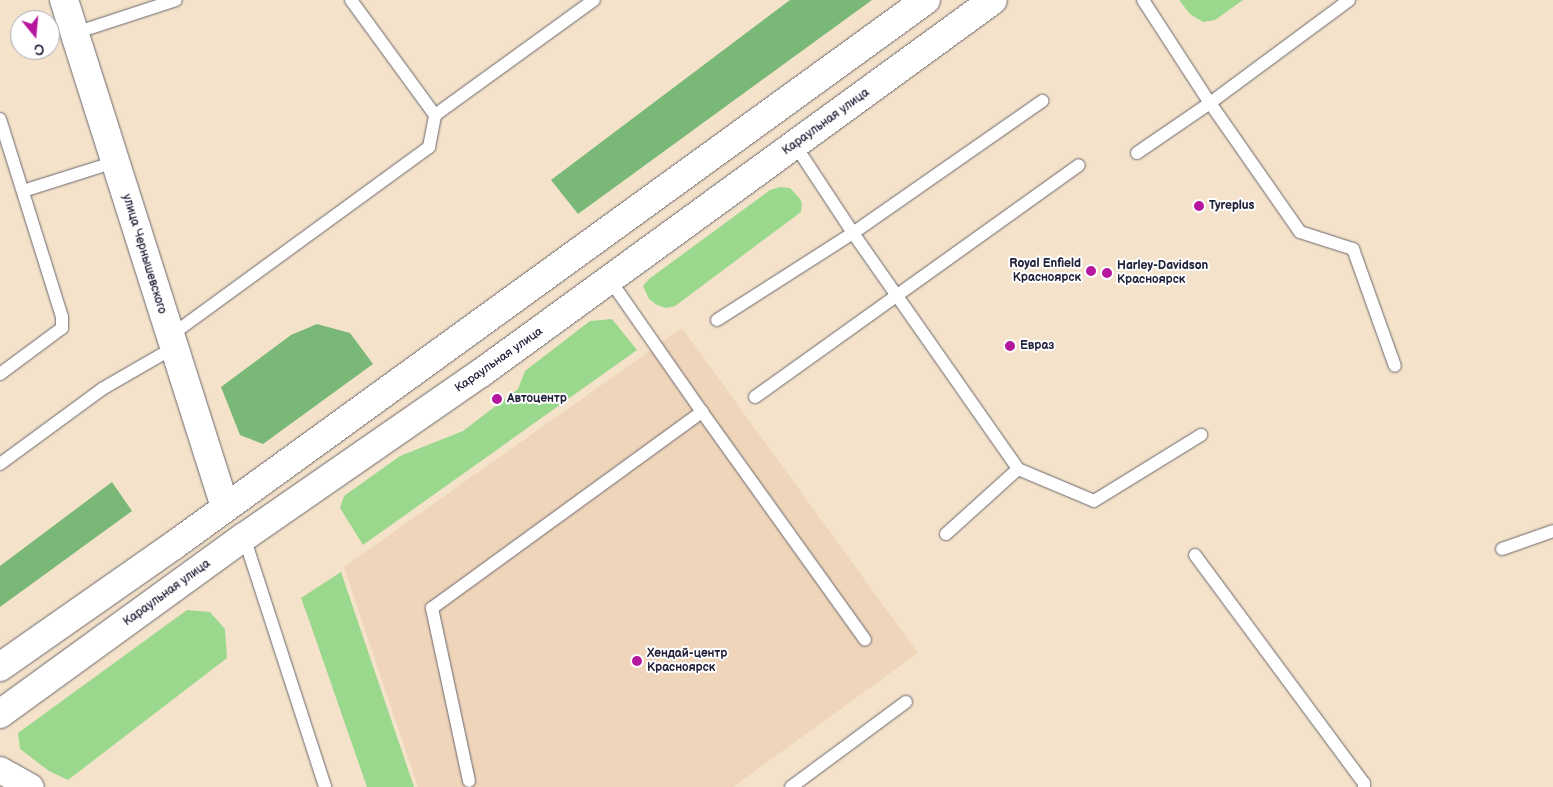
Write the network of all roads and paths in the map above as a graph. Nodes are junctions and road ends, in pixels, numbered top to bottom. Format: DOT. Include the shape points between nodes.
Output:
graph roads {
  1 [pos="64,0"];
  2 [pos="176,0"];
  3 [pos="351,0"];
  4 [pos="594,0"];
  5 [pos="926,0"];
  6 [pos="993,0"];
  7 [pos="1143,0"];
  8 [pos="1349,0"];
  9 [pos="140,5"];
  10 [pos="75,33"];
  11 [pos="1042,101"];
  12 [pos="1210,103"];
  13 [pos="435,115"];
  14 [pos="0,119"];
  15 [pos="795,145"];
  16 [pos="1138,154"];
  17 [pos="115,162"];
  18 [pos="1079,165"];
  19 [pos="23,191"];
  20 [pos="852,232"];
  21 [pos="610,280"];
  22 [pos="896,295"];
  23 [pos="717,320"];
  24 [pos="171,342"];
  25 [pos="1395,366"];
  26 [pos="0,374"];
  27 [pos="755,397"];
  28 [pos="702,412"];
  29 [pos="1202,435"];
  30 [pos="0,464"];
  31 [pos="1018,469"];
  32 [pos="225,507"];
  33 [pos="1553,531"];
  34 [pos="946,534"];
  35 [pos="244,537"];
  36 [pos="1502,549"];
  37 [pos="1195,555"];
  38 [pos="865,640"];
  39 [pos="0,667"];
  40 [pos="906,702"];
  41 [pos="0,714"];
  42 [pos="0,770"];
  43 [pos="469,781"];
  44 [pos="31,787"];
  45 [pos="325,787"];
  46 [pos="791,787"];
  47 [pos="1364,787"];
  1 -- 10 [label="main road, улица Чернышевского"];
  2 -- 9 [label="lane"];
  3 -- 13 [label="lane"];
  4 -- 13 [label="lane"];
  5 -- 32 [label="main road"];
  6 -- 15 [label="main road, Караульная улица"];
  7 -- 12 [label="lane"];
  8 -- 12 [label="lane"];
  9 -- 10 [label="lane"];
  10 -- 17 [label="main road, улица Чернышевского"];
  11 -- 20 [label="lane"];
  12 -- 16 [label="lane"];
  12 -- 25 [label="lane" via="1300,232 1353,249"];
  13 -- 24 [label="lane" via="429,147"];
  14 -- 19 [label="lane"];
  15 -- 20 [label="lane"];
  15 -- 21 [label="main road, Караульная улица"];
  17 -- 19 [label="lane"];
  17 -- 24 [label="main road, улица Чернышевского"];
  18 -- 22 [label="lane"];
  19 -- 26 [label="lane" via="62,317 62,328"];
  20 -- 22 [label="lane"];
  20 -- 23 [label="lane"];
  21 -- 28 [label="lane"];
  21 -- 35 [label="main road, Караульная улица"];
  22 -- 27 [label="lane"];
  22 -- 31 [label="lane"];
  24 -- 30 [label="lane"];
  24 -- 32 [label="main road, улица Чернышевского"];
  28 -- 38 [label="lane"];
  28 -- 43 [label="lane" via="432,608"];
  29 -- 31 [label="lane" via="1094,501"];
  31 -- 34 [label="lane"];
  32 -- 35 [label="main road, улица Чернышевского"];
  32 -- 39 [label="main road"];
  33 -- 36 [label="lane"];
  35 -- 41 [label="main road, Караульная улица"];
  35 -- 45 [label="lane"];
  37 -- 47 [label="lane"];
  40 -- 46 [label="lane"];
  42 -- 44 [label="street"];
}
